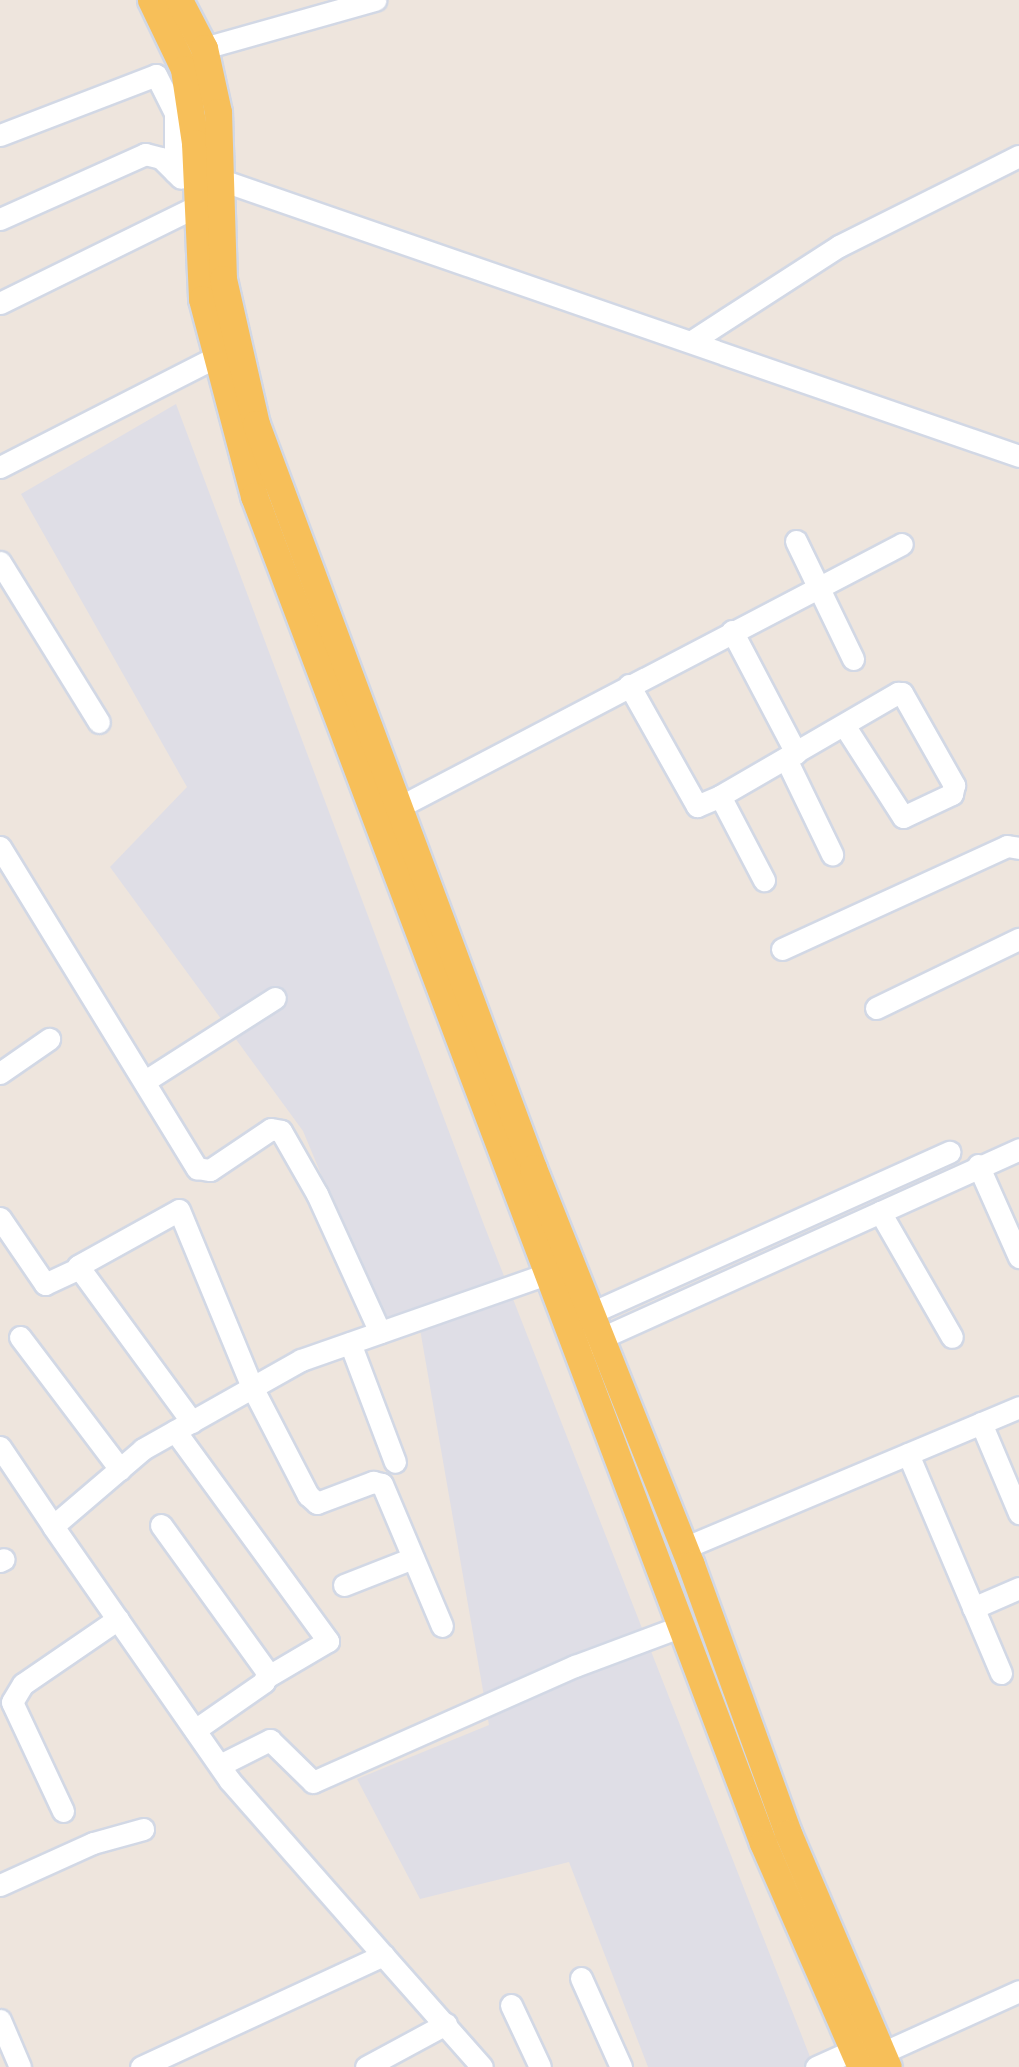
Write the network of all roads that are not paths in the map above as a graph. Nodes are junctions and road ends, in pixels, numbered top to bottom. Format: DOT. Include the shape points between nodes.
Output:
graph roads {
  1 [pos="152,0"];
  2 [pos="179,0"];
  3 [pos="375,0"];
  4 [pos="204,48"];
  5 [pos="0,135"];
  6 [pos="208,147"];
  7 [pos="1019,156"];
  8 [pos="175,172"];
  9 [pos="224,181"];
  10 [pos="197,199"];
  11 [pos="0,219"];
  12 [pos="0,303"];
  13 [pos="692,341"];
  14 [pos="216,357"];
  15 [pos="1019,456"];
  16 [pos="0,467"];
  17 [pos="796,541"];
  18 [pos="902,544"];
  19 [pos="0,562"];
  20 [pos="820,586"];
  21 [pos="732,632"];
  22 [pos="853,659"];
  23 [pos="629,685"];
  24 [pos="99,722"];
  25 [pos="844,724"];
  26 [pos="373,730"];
  27 [pos="345,741"];
  28 [pos="791,756"];
  29 [pos="720,796"];
  30 [pos="401,806"];
  31 [pos="0,847"];
  32 [pos="1019,848"];
  33 [pos="832,854"];
  34 [pos="764,880"];
  35 [pos="1019,939"];
  36 [pos="782,949"];
  37 [pos="275,998"];
  38 [pos="876,1008"];
  39 [pos="49,1039"];
  40 [pos="2,1065"];
  41 [pos="145,1081"];
  42 [pos="1019,1149"];
  43 [pos="949,1152"];
  44 [pos="978,1166"];
  45 [pos="880,1212"];
  46 [pos="0,1218"];
  47 [pos="1019,1257"];
  48 [pos="80,1268"];
  49 [pos="559,1269"];
  50 [pos="596,1325"];
  51 [pos="380,1332"];
  52 [pos="20,1337"];
  53 [pos="952,1337"];
  54 [pos="350,1343"];
  55 [pos="576,1349"];
  56 [pos="252,1387"];
  57 [pos="1019,1407"];
  58 [pos="981,1423"];
  59 [pos="183,1426"];
  60 [pos="0,1448"];
  61 [pos="908,1454"];
  62 [pos="395,1462"];
  63 [pos="120,1469"];
  64 [pos="1019,1513"];
  65 [pos="160,1525"];
  66 [pos="53,1526"];
  67 [pos="684,1548"];
  68 [pos="413,1558"];
  69 [pos="344,1586"];
  70 [pos="1019,1588"];
  71 [pos="973,1608"];
  72 [pos="118,1619"];
  73 [pos="442,1626"];
  74 [pos="682,1626"];
  75 [pos="1001,1673"];
  76 [pos="267,1677"];
  77 [pos="195,1730"];
  78 [pos="220,1766"];
  79 [pos="63,1811"];
  80 [pos="143,1829"];
  81 [pos="788,1833"];
  82 [pos="763,1843"];
  83 [pos="0,1886"];
  84 [pos="383,1955"];
  85 [pos="581,1978"];
  86 [pos="1019,1991"];
  87 [pos="511,2005"];
  88 [pos="0,2020"];
  89 [pos="446,2024"];
  90 [pos="872,2059"];
  91 [pos="145,2066"];
  92 [pos="20,2067"];
  93 [pos="366,2067"];
  94 [pos="482,2067"];
  95 [pos="540,2067"];
  96 [pos="621,2067"];
  97 [pos="816,2067"];
  1 -- 6 [label="main road" via="184,69"];
  2 -- 4 [label="main road"];
  3 -- 4 [label="street"];
  4 -- 6 [label="main road"];
  5 -- 8 [label="street" via="156,75 175,113"];
  6 -- 9 [label="main road"];
  6 -- 10 [label="main road"];
  7 -- 13 [label="street" via="839,246"];
  8 -- 10 [label="street"];
  8 -- 11 [label="street" via="160,158 145,154"];
  9 -- 13 [label="street"];
  9 -- 26 [label="main road" via="223,279 256,424"];
  10 -- 12 [label="street"];
  10 -- 14 [label="main road" via="202,299"];
  13 -- 15 [label="street"];
  14 -- 16 [label="street"];
  14 -- 27 [label="main road" via="254,496"];
  17 -- 20 [label="street"];
  18 -- 20 [label="street"];
  19 -- 24 [label="street"];
  20 -- 21 [label="street"];
  20 -- 22 [label="street"];
  21 -- 23 [label="street"];
  21 -- 28 [label="street"];
  23 -- 29 [label="street" via="693,804 701,806"];
  23 -- 30 [label="street"];
  25 -- 25 [label="street" via="898,693 907,694 954,785 952,794 907,818 898,814"];
  25 -- 28 [label="street"];
  26 -- 27 [label="street"];
  26 -- 30 [label="main road"];
  27 -- 49 [label="main road"];
  28 -- 29 [label="street"];
  28 -- 33 [label="street"];
  29 -- 34 [label="street"];
  30 -- 49 [label="main road"];
  31 -- 41 [label="street"];
  32 -- 36 [label="street" via="1007,846"];
  35 -- 38 [label="street"];
  37 -- 41 [label="street"];
  39 -- 40 [label="street"];
  41 -- 51 [label="street" via="201,1170 210,1170 271,1129 281,1131 317,1194"];
  42 -- 44 [label="street"];
  43 -- 50 [label="street"];
  44 -- 45 [label="street"];
  44 -- 47 [label="street"];
  45 -- 50 [label="street"];
  45 -- 53 [label="street"];
  46 -- 48 [label="street" via="45,1284"];
  48 -- 56 [label="street" via="80,1262 181,1211"];
  48 -- 59 [label="street"];
  49 -- 50 [label="main road"];
  49 -- 51 [label="street"];
  49 -- 55 [label="main road"];
  50 -- 55 [label="street"];
  50 -- 67 [label="main road"];
  51 -- 54 [label="street"];
  52 -- 63 [label="street"];
  54 -- 56 [label="street" via="301,1360"];
  54 -- 62 [label="street"];
  55 -- 74 [label="main road"];
  56 -- 59 [label="street"];
  56 -- 68 [label="street" via="312,1502 378,1482"];
  57 -- 58 [label="street"];
  58 -- 61 [label="street"];
  58 -- 64 [label="street"];
  59 -- 63 [label="street"];
  59 -- 76 [label="street" via="328,1641"];
  60 -- 66 [label="street"];
  61 -- 67 [label="street"];
  61 -- 71 [label="street"];
  63 -- 66 [label="street"];
  65 -- 76 [label="street"];
  66 -- 72 [label="street"];
  67 -- 81 [label="main road"];
  68 -- 69 [label="street"];
  68 -- 73 [label="street"];
  70 -- 71 [label="street"];
  71 -- 75 [label="street"];
  72 -- 77 [label="street"];
  72 -- 79 [label="street" via="23,1684 12,1702"];
  74 -- 78 [label="street" via="553,1675 313,1782 270,1740"];
  74 -- 82 [label="main road"];
  76 -- 77 [label="street"];
  77 -- 78 [label="street"];
  78 -- 84 [label="street"];
  80 -- 83 [label="street" via="93,1843"];
  81 -- 82 [label="street"];
  81 -- 90 [label="main road"];
  82 -- 90 [label="main road"];
  84 -- 89 [label="street"];
  84 -- 91 [label="street"];
  85 -- 96 [label="street"];
  86 -- 90 [label="street"];
  87 -- 95 [label="street"];
  88 -- 92 [label="street"];
  89 -- 93 [label="street"];
  89 -- 94 [label="street"];
  90 -- 97 [label="street"];
}
